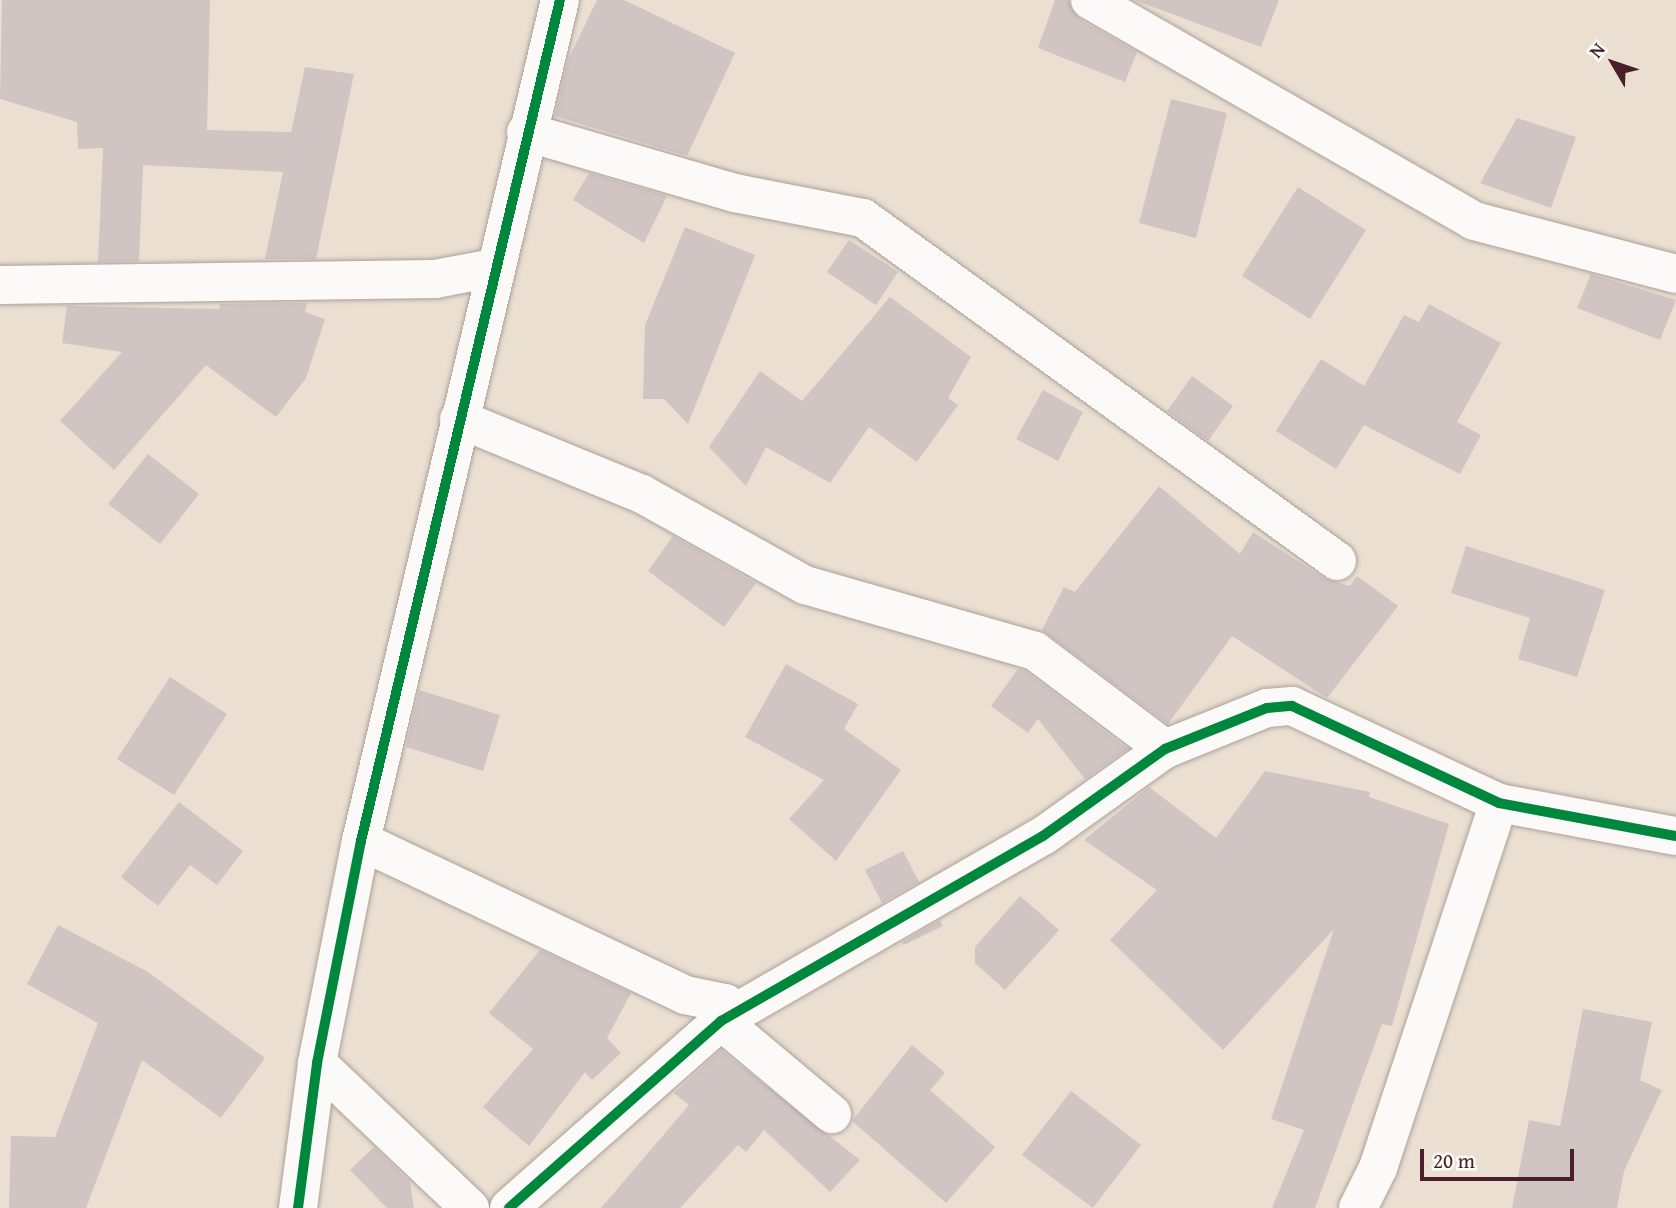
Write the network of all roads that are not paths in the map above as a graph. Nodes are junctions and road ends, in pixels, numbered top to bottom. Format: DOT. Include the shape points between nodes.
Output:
graph roads {
  1 [pos="559,0"];
  2 [pos="1090,0"];
  3 [pos="526,132"];
  4 [pos="493,268"];
  5 [pos="1676,274"];
  6 [pos="0,285"];
  7 [pos="459,419"];
  8 [pos="1337,561"];
  9 [pos="1165,749"];
  10 [pos="1499,803"];
  11 [pos="1676,836"];
  12 [pos="360,841"];
  13 [pos="722,1021"];
  14 [pos="317,1063"];
  15 [pos="832,1114"];
  16 [pos="298,1208"];
  17 [pos="470,1208"];
  18 [pos="509,1208"];
  19 [pos="1359,1208"];
  1 -- 3 [label="street"];
  2 -- 5 [label="street" via="1474,221"];
  3 -- 4 [label="street"];
  3 -- 8 [label="street" via="735,194 863,218"];
  4 -- 6 [label="street" via="435,279"];
  4 -- 7 [label="street"];
  7 -- 9 [label="street" via="642,494 805,585 1035,652"];
  7 -- 12 [label="street"];
  9 -- 10 [label="street" via="1267,708 1292,706"];
  9 -- 13 [label="street" via="1043,835"];
  10 -- 11 [label="street"];
  10 -- 19 [label="street" via="1378,1168"];
  12 -- 13 [label="street" via="685,995 725,1003"];
  12 -- 14 [label="street"];
  13 -- 15 [label="street"];
  13 -- 18 [label="street"];
  14 -- 16 [label="street"];
  14 -- 17 [label="street"];
}
